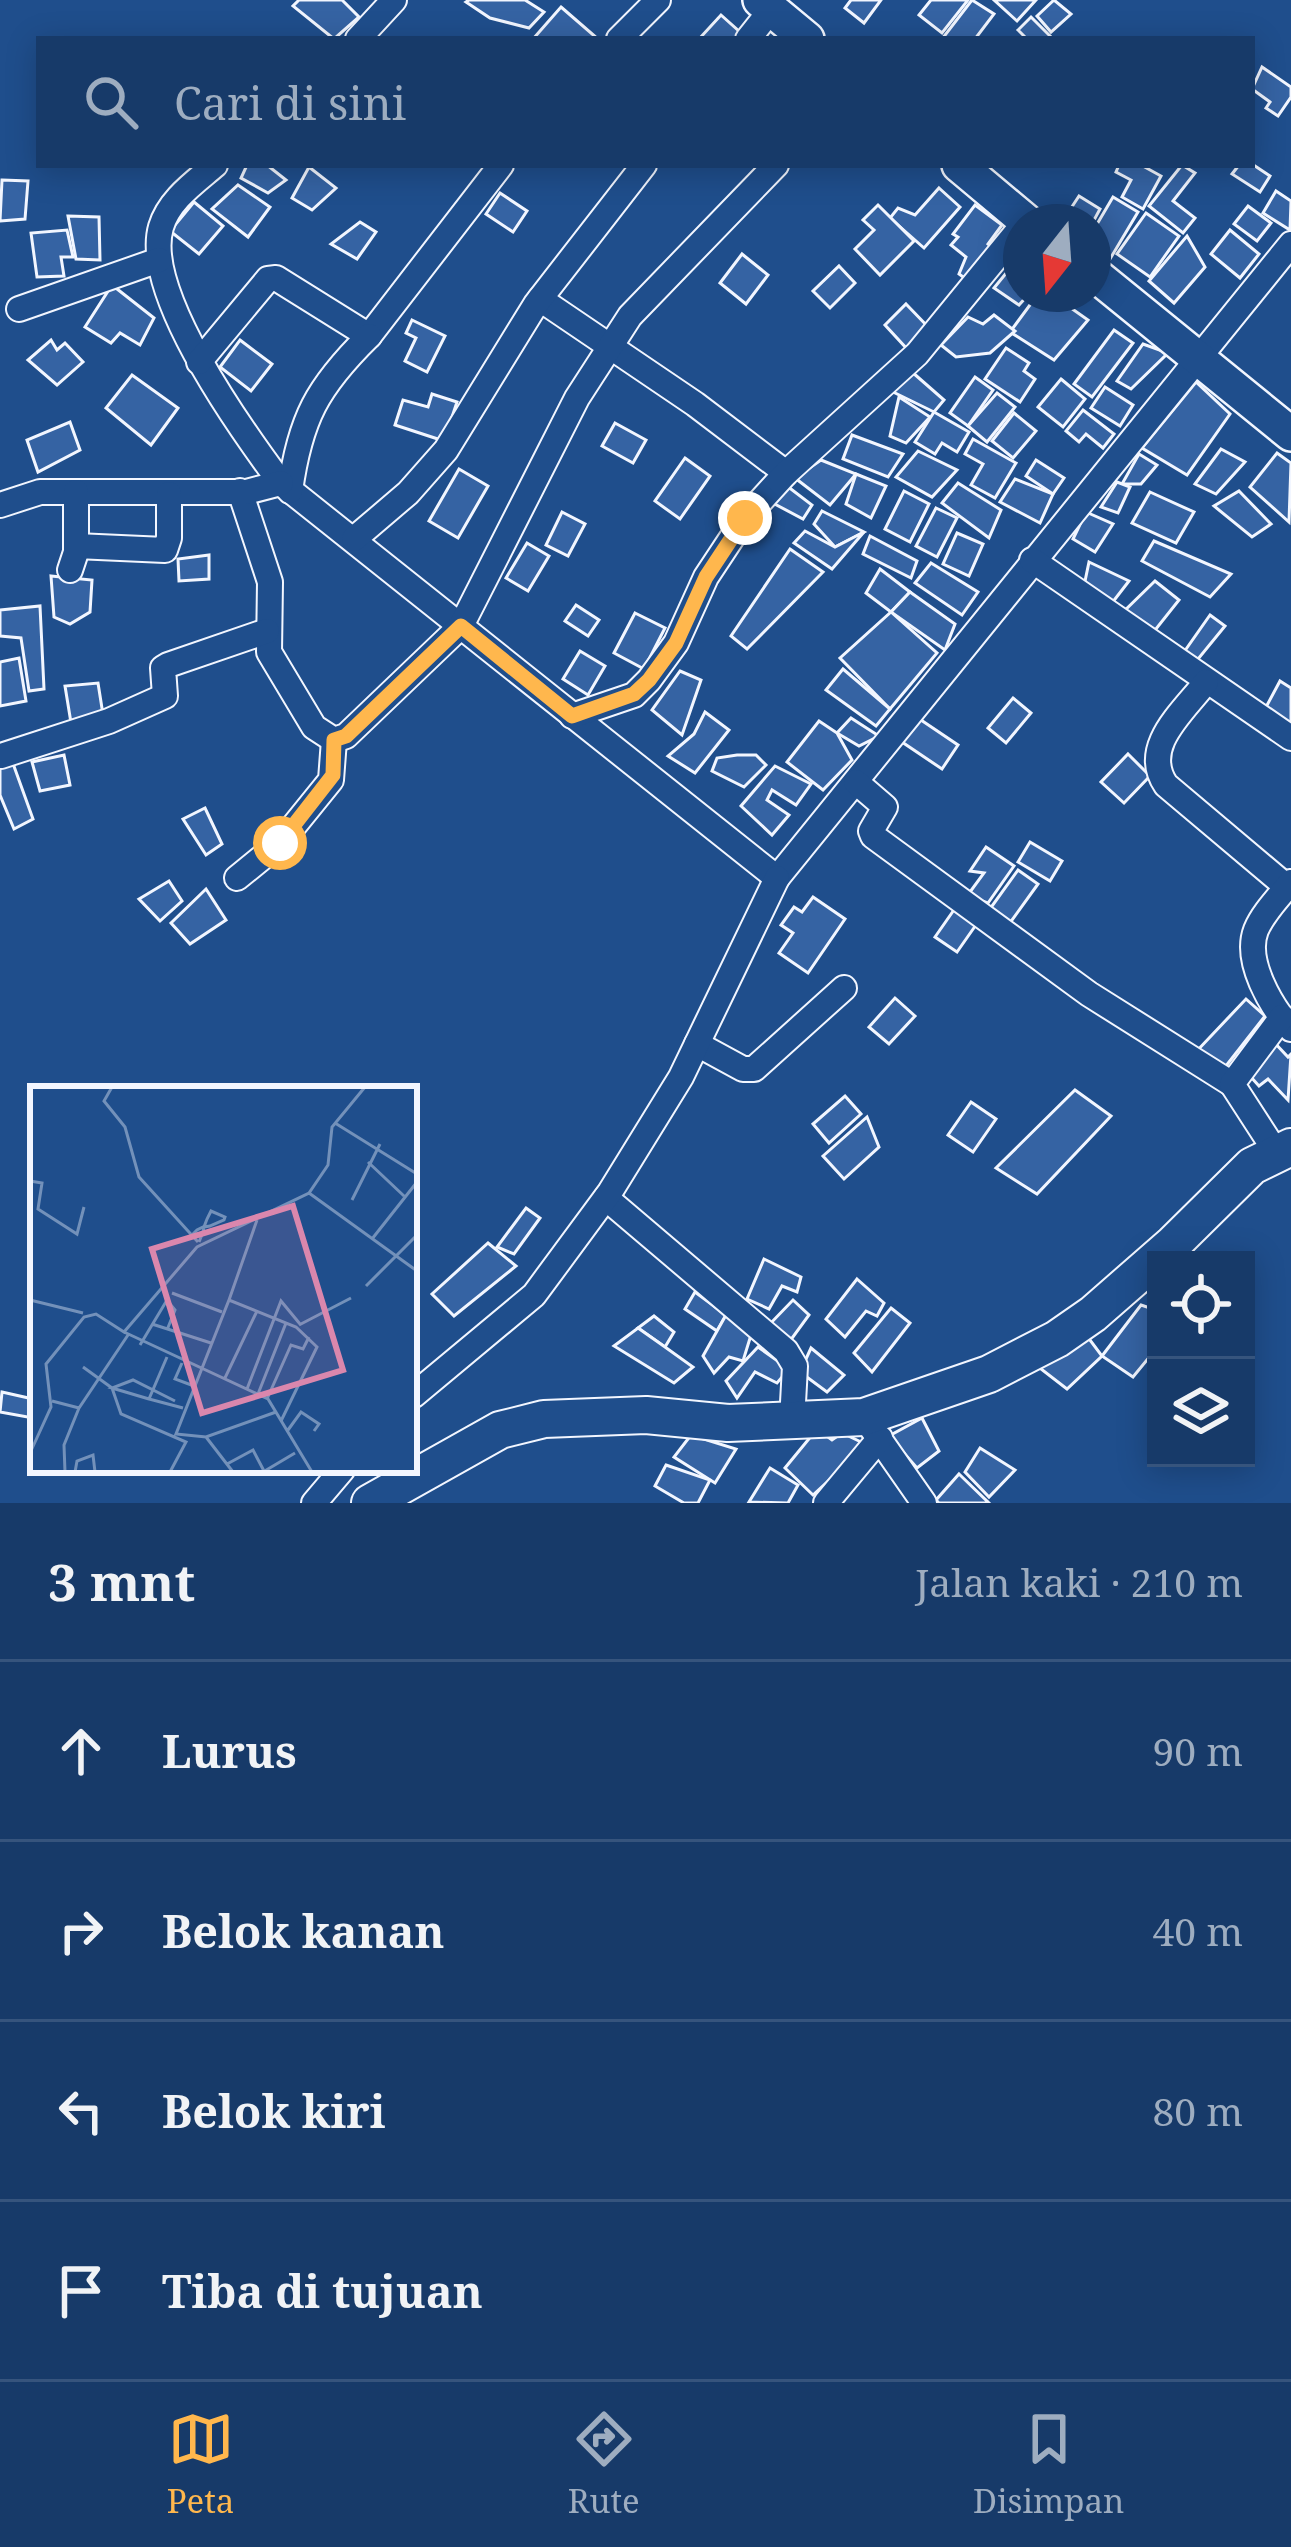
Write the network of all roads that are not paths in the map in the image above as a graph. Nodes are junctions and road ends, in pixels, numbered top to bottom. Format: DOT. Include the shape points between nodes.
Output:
graph roads {
  1 [pos="394,0"];
  2 [pos="658,0"];
  3 [pos="766,5"];
  4 [pos="361,36"];
  5 [pos="622,36"];
  6 [pos="750,36"];
  7 [pos="803,36"];
  8 [pos="212,168"];
  9 [pos="499,168"];
  10 [pos="642,168"];
  11 [pos="773,168"];
  12 [pos="962,168"];
  13 [pos="1003,204"];
  14 [pos="1291,244"];
  15 [pos="1003,250"];
  16 [pos="159,260"];
  17 [pos="1111,288"];
  18 [pos="540,299"];
  19 [pos="19,309"];
  20 [pos="369,336"];
  21 [pos="610,347"];
  22 [pos="1198,359"];
  23 [pos="199,362"];
  24 [pos="1291,434"];
  25 [pos="786,473"];
  26 [pos="265,489"];
  27 [pos="76,492"];
  28 [pos="170,494"];
  29 [pos="0,505"];
  30 [pos="354,539"];
  31 [pos="1032,560"];
  32 [pos="461,626"];
  33 [pos="267,631"];
  34 [pos="1206,682"];
  35 [pos="572,716"];
  36 [pos="1291,738"];
  37 [pos="334,740"];
  38 [pos="1,756"];
  39 [pos="856,782"];
  40 [pos="237,878"];
  41 [pos="777,878"];
  42 [pos="1289,884"];
  43 [pos="844,988"];
  44 [pos="1286,1023"];
  45 [pos="697,1044"];
  46 [pos="1232,1084"];
  47 [pos="1283,1149"];
  48 [pos="606,1198"];
  49 [pos="417,1393"];
  50 [pos="792,1420"];
  51 [pos="872,1428"];
  52 [pos="339,1473"];
  53 [pos="314,1503"];
  54 [pos="370,1503"];
  55 [pos="826,1503"];
  56 [pos="924,1503"];
  1 -- 4 [label="street"];
  2 -- 5 [label="street"];
  3 -- 6 [label="street"];
  3 -- 7 [label="main road"];
  8 -- 16 [label="street" via="170,208"];
  9 -- 20 [label="street"];
  10 -- 18 [label="street"];
  11 -- 21 [label="street" via="630,316"];
  12 -- 13 [label="main road"];
  14 -- 22 [label="street"];
  15 -- 25 [label="street" via="917,354"];
  16 -- 19 [label="street"];
  16 -- 23 [label="street"];
  17 -- 22 [label="main road"];
  18 -- 21 [label="street"];
  18 -- 30 [label="street" via="446,450"];
  20 -- 23 [label="street" via="285,280 268,279"];
  20 -- 26 [label="street" via="339,365"];
  21 -- 25 [label="street"];
  21 -- 32 [label="street"];
  22 -- 24 [label="main road"];
  22 -- 31 [label="street"];
  23 -- 26 [label="street"];
  25 -- 35 [label="street" via="745,518 649,680 634,694"];
  26 -- 28 [label="street"];
  26 -- 30 [label="street"];
  26 -- 33 [label="street"];
  27 -- 28 [label="street"];
  27 -- 28 [label="street" via="73,558 164,550"];
  27 -- 29 [label="street" via="40,492"];
  30 -- 32 [label="street"];
  31 -- 34 [label="street"];
  31 -- 39 [label="street"];
  32 -- 35 [label="street"];
  32 -- 37 [label="street"];
  33 -- 37 [label="street" via="269,652 314,727"];
  33 -- 38 [label="street" via="163,668 165,696"];
  34 -- 36 [label="street"];
  34 -- 42 [label="street" via="1162,739 1158,773"];
  35 -- 41 [label="street"];
  37 -- 40 [label="street" via="331,780 280,843"];
  39 -- 41 [label="street"];
  39 -- 46 [label="street" via="885,807 873,836 1089,994"];
  41 -- 45 [label="street"];
  42 -- 44 [label="street" via="1254,936 1253,953"];
  43 -- 45 [label="street" via="754,1069"];
  44 -- 46 [label="street"];
  45 -- 48 [label="street"];
  46 -- 47 [label="street"];
  47 -- 51 [label="highway" via="1252,1166 1093,1315"];
  48 -- 49 [label="street" via="535,1295"];
  48 -- 50 [label="street" via="786,1351 795,1366"];
  50 -- 51 [label="highway"];
  50 -- 54 [label="highway" via="544,1419 500,1430"];
  51 -- 55 [label="street"];
  51 -- 56 [label="street"];
  52 -- 53 [label="street"];
}
